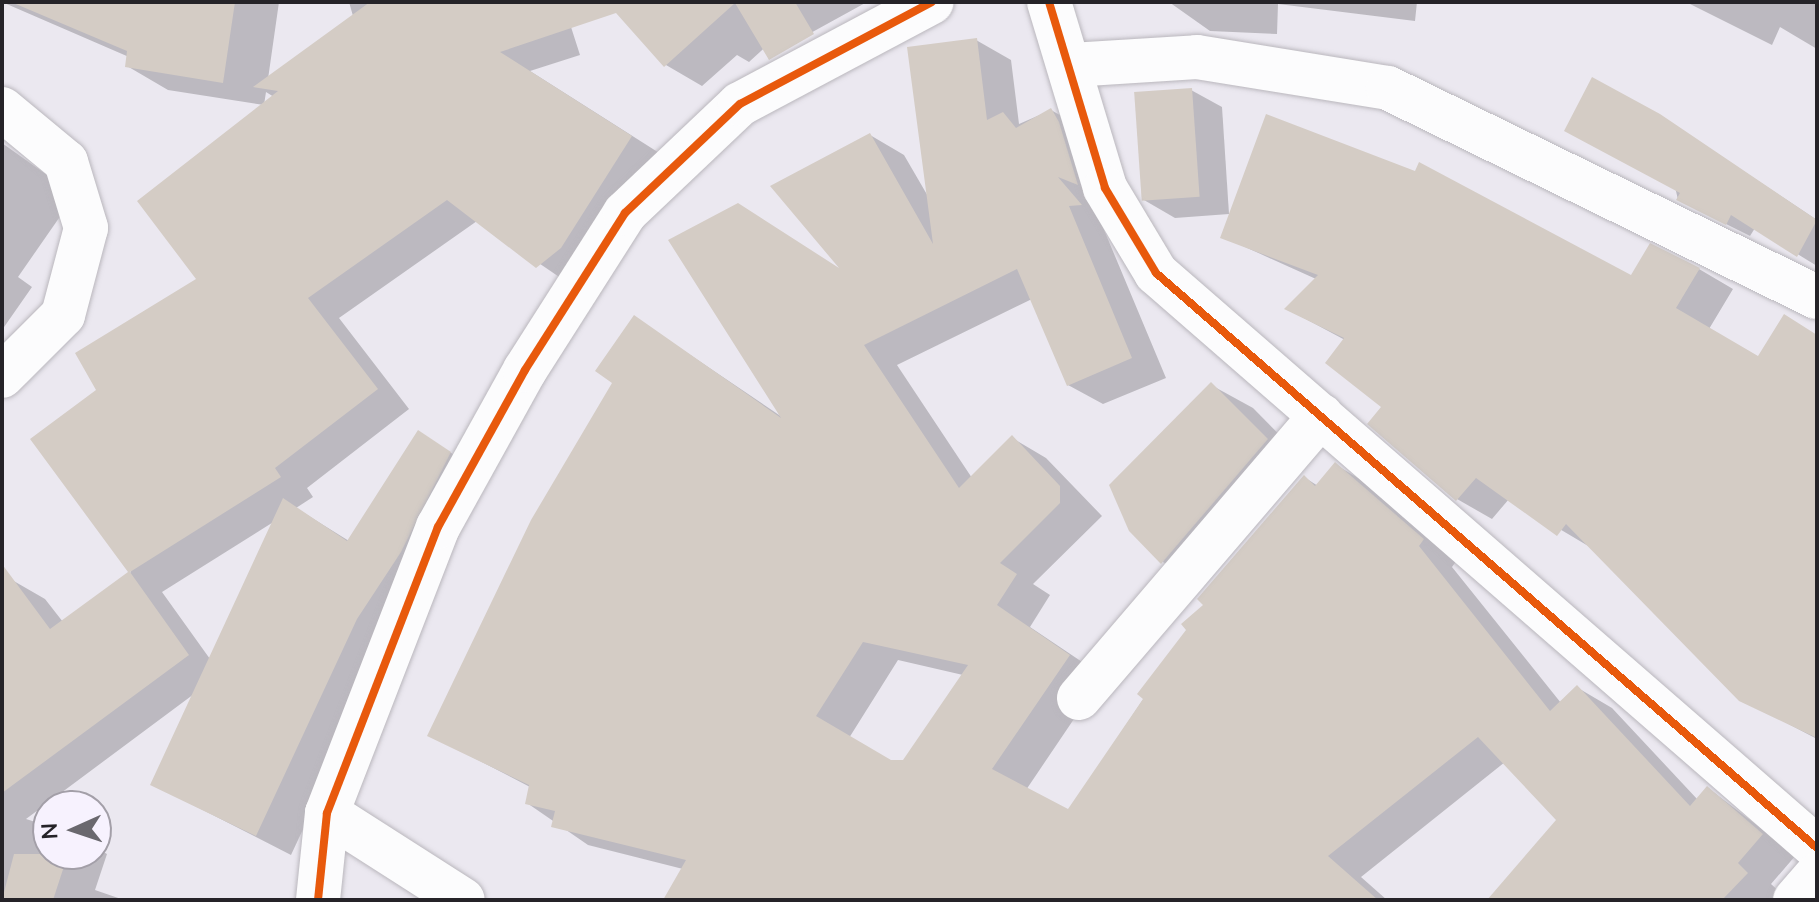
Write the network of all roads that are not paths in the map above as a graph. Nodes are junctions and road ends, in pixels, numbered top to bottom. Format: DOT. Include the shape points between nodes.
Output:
graph roads {
  1 [pos="932,2"];
  2 [pos="1049,2"];
  3 [pos="1071,65"];
  4 [pos="2,109"];
  5 [pos="1817,297"];
  6 [pos="2,376"];
  7 [pos="1321,416"];
  8 [pos="1079,698"];
  9 [pos="327,813"];
  10 [pos="1817,848"];
  11 [pos="1817,875"];
  12 [pos="318,900"];
  13 [pos="463,900"];
  14 [pos="1795,900"];
  1 -- 9 [label="street" via="740,104 625,213 525,370 438,527"];
  2 -- 3 [label="street"];
  3 -- 5 [label="street" via="1197,57 1388,88"];
  3 -- 7 [label="street" via="1105,188 1156,273"];
  4 -- 6 [label="street" via="66,162 86,228 63,315"];
  7 -- 8 [label="street"];
  7 -- 10 [label="street"];
  9 -- 12 [label="street"];
  9 -- 13 [label="street"];
  11 -- 14 [label="street"];
}
